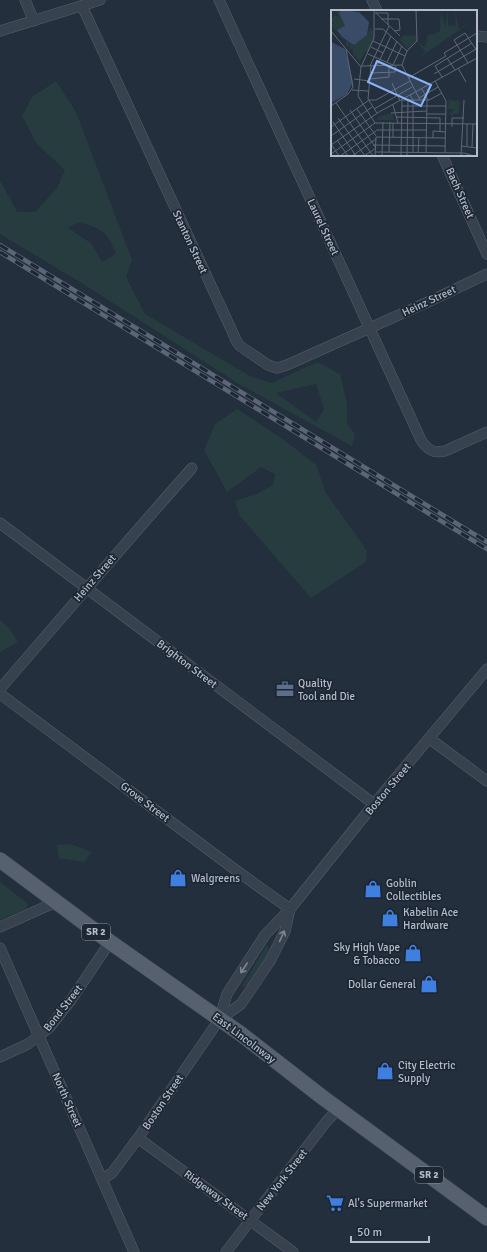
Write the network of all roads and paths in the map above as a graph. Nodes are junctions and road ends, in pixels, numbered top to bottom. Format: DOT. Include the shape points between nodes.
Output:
graph roads {
  1 [pos="26,0"];
  2 [pos="100,0"];
  3 [pos="219,0"];
  4 [pos="372,0"];
  5 [pos="82,6"];
  6 [pos="377,10"];
  7 [pos="34,21"];
  8 [pos="0,31"];
  9 [pos="477,36"];
  10 [pos="487,37"];
  11 [pos="442,156"];
  12 [pos="487,254"];
  13 [pos="487,274"];
  14 [pos="370,328"];
  15 [pos="487,432"];
  16 [pos="192,468"];
  17 [pos="0,523"];
  18 [pos="86,588"];
  19 [pos="487,669"];
  20 [pos="0,689"];
  21 [pos="0,694"];
  22 [pos="430,739"];
  23 [pos="487,781"];
  24 [pos="374,804"];
  25 [pos="0,860"];
  26 [pos="56,902"];
  27 [pos="290,909"];
  28 [pos="0,927"];
  29 [pos="110,942"];
  30 [pos="0,948"];
  31 [pos="219,1020"];
  32 [pos="39,1036"];
  33 [pos="0,1057"];
  34 [pos="338,1108"];
  35 [pos="138,1138"];
  36 [pos="102,1179"];
  37 [pos="487,1218"];
  38 [pos="250,1220"];
  39 [pos="134,1252"];
  40 [pos="226,1252"];
  41 [pos="293,1252"];
  1 -- 7 [label="street"];
  2 -- 5 [label="street"];
  3 -- 14 [label="street, Laurel Street"];
  4 -- 6 [label="street"];
  5 -- 7 [label="street"];
  5 -- 14 [label="street, Stanton Street" via="240,346 276,368"];
  7 -- 8 [label="street"];
  9 -- 10 [label="street"];
  11 -- 12 [label="street, Bach Street"];
  13 -- 14 [label="street, Heinz Street"];
  14 -- 15 [label="street, Laurel Street" via="425,447 432,452 445,452"];
  16 -- 18 [label="street, Heinz Street"];
  17 -- 18 [label="street, Brighton Street"];
  18 -- 20 [label="street, Heinz Street"];
  18 -- 24 [label="street, Brighton Street"];
  19 -- 22 [label="street, Boston Street"];
  21 -- 27 [label="street, Grove Street"];
  22 -- 23 [label="street"];
  22 -- 24 [label="street, Boston Street"];
  24 -- 27 [label="street, Boston Street"];
  25 -- 26 [label="main road, East Lincolnway / SR 2"];
  26 -- 28 [label="street"];
  26 -- 29 [label="main road, East Lincolnway / SR 2"];
  27 -- 31 [label="street, Boston Street, one-way" via="265,935 227,994"];
  31 -- 27 [label="street, Boston Street, one-way" via="241,1004 270,961 285,932"];
  29 -- 31 [label="main road, East Lincolnway / SR 2"];
  29 -- 32 [label="street, Bond Street" via="57,1018"];
  30 -- 32 [label="street, North Street"];
  31 -- 34 [label="main road, East Lincolnway / SR 2"];
  31 -- 35 [label="street, Boston Street"];
  32 -- 33 [label="street, Bond Street"];
  32 -- 36 [label="street, North Street"];
  34 -- 37 [label="main road, East Lincolnway / SR 2"];
  34 -- 38 [label="street, New York Street"];
  35 -- 36 [label="street, Boston Street" via="112,1173"];
  35 -- 38 [label="street, Ridgeway Street"];
  36 -- 39 [label="street, North Street"];
  38 -- 40 [label="street, New York Street"];
  38 -- 41 [label="street, Ridgeway Street"];
}
